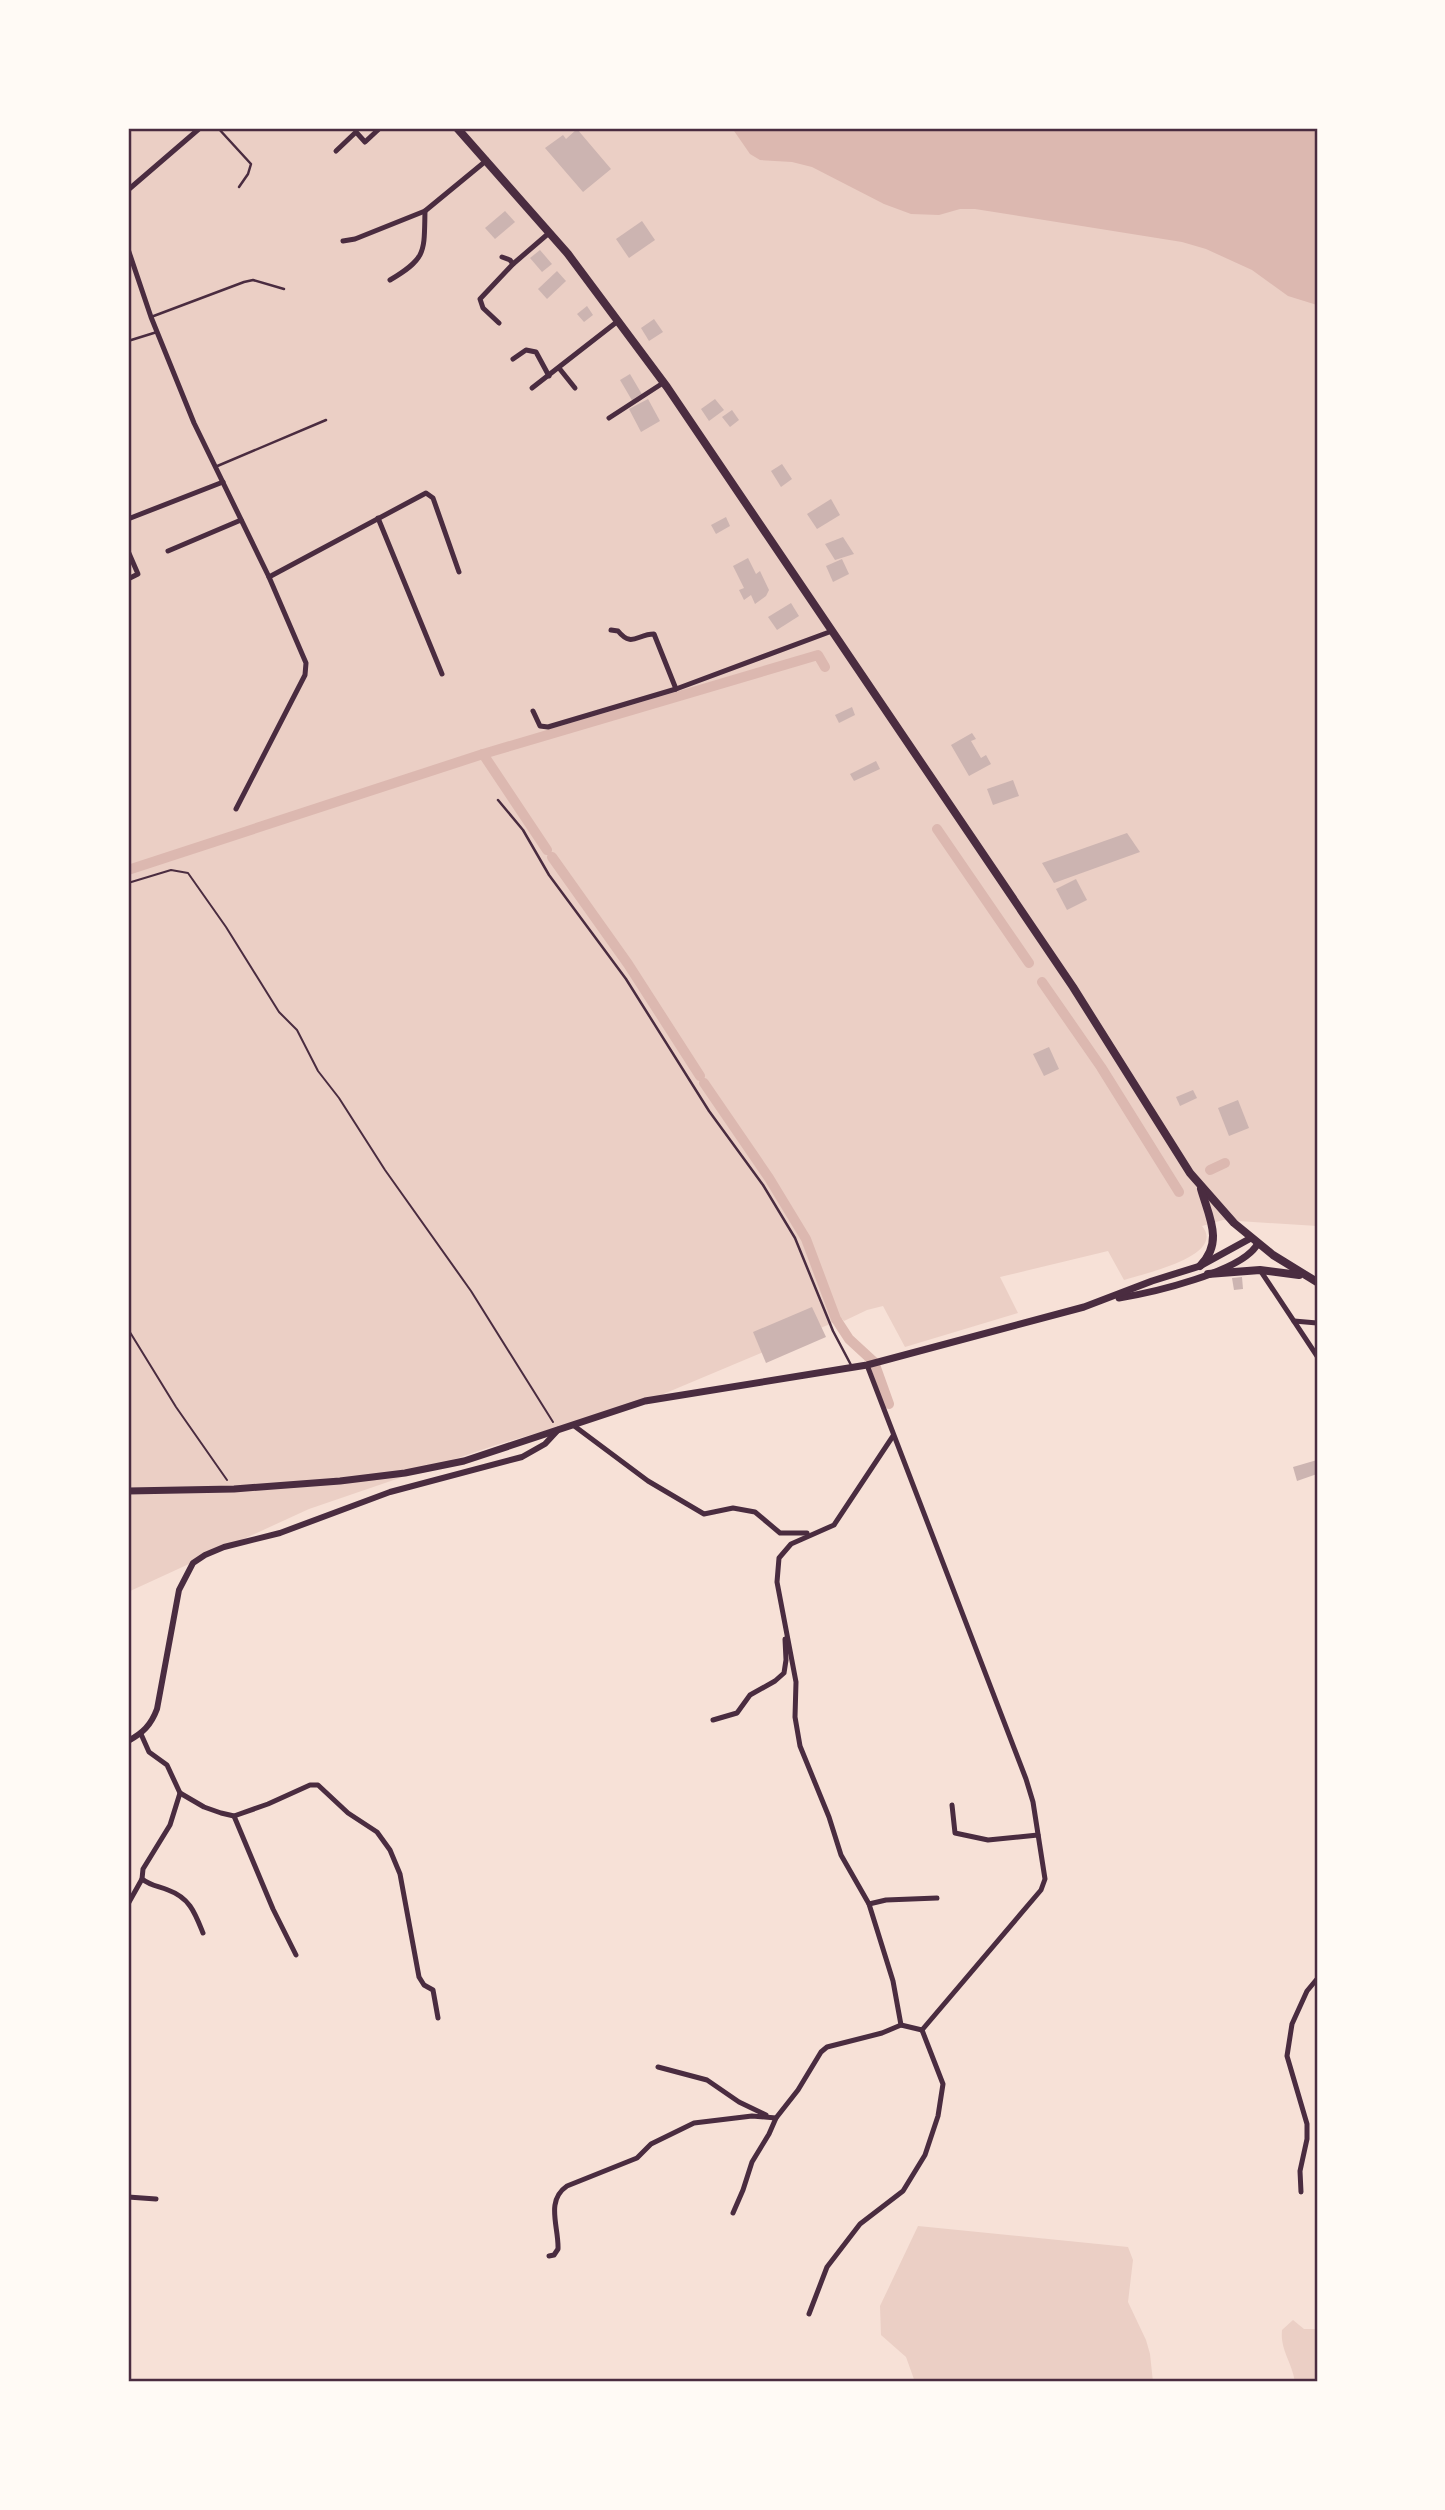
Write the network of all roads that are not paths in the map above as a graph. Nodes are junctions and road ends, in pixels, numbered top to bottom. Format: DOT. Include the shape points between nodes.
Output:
graph roads {
  1 [pos="200,128"];
  2 [pos="218,128"];
  3 [pos="380,128"];
  4 [pos="457,128"];
  5 [pos="336,151"];
  6 [pos="487,160"];
  7 [pos="239,187"];
  8 [pos="128,190"];
  9 [pos="425,211"];
  10 [pos="549,233"];
  11 [pos="343,241"];
  12 [pos="128,249"];
  13 [pos="502,257"];
  14 [pos="513,264"];
  15 [pos="390,280"];
  16 [pos="284,289"];
  17 [pos="151,317"];
  18 [pos="618,321"];
  19 [pos="499,323"];
  20 [pos="157,332"];
  21 [pos="128,341"];
  22 [pos="513,359"];
  23 [pos="559,368"];
  24 [pos="549,376"];
  25 [pos="663,383"];
  26 [pos="532,388"];
  27 [pos="575,388"];
  28 [pos="609,418"];
  29 [pos="326,420"];
  30 [pos="215,467"];
  31 [pos="223,482"];
  32 [pos="378,518"];
  33 [pos="128,519"];
  34 [pos="241,520"];
  35 [pos="128,551"];
  36 [pos="168,551"];
  37 [pos="459,572"];
  38 [pos="269,577"];
  39 [pos="128,579"];
  40 [pos="611,629"];
  41 [pos="832,631"];
  42 [pos="442,674"];
  43 [pos="676,689"];
  44 [pos="533,711"];
  45 [pos="498,800"];
  46 [pos="236,808"];
  47 [pos="1200,1186"];
  48 [pos="1254,1240"];
  49 [pos="1200,1266"];
  50 [pos="1260,1270"];
  51 [pos="1208,1274"];
  52 [pos="1313,1280"];
  53 [pos="1108,1299"];
  54 [pos="1293,1321"];
  55 [pos="1317,1323"];
  56 [pos="1317,1356"];
  57 [pos="869,1364"];
  58 [pos="852,1368"];
  59 [pos="573,1425"];
  60 [pos="558,1430"];
  61 [pos="892,1436"];
  62 [pos="128,1491"];
  63 [pos="812,1533"];
  64 [pos="786,1632"];
  65 [pos="713,1720"];
  66 [pos="141,1734"];
  67 [pos="128,1741"];
  68 [pos="180,1793"];
  69 [pos="952,1805"];
  70 [pos="234,1816"];
  71 [pos="1038,1835"];
  72 [pos="142,1879"];
  73 [pos="937,1898"];
  74 [pos="128,1904"];
  75 [pos="869,1904"];
  76 [pos="203,1933"];
  77 [pos="296,1955"];
  78 [pos="1317,1979"];
  79 [pos="438,2018"];
  80 [pos="901,2025"];
  81 [pos="922,2030"];
  82 [pos="658,2067"];
  83 [pos="769,2116"];
  84 [pos="776,2118"];
  85 [pos="1301,2192"];
  86 [pos="128,2197"];
  87 [pos="156,2199"];
  88 [pos="733,2213"];
  89 [pos="549,2256"];
  90 [pos="809,2314"];
  1 -- 8 [label="street"];
  2 -- 7 [label="lane" via="251,164"];
  3 -- 5 [label="street" via="365,142 356,132"];
  4 -- 6 [label="main road"];
  6 -- 9 [label="street"];
  6 -- 10 [label="main road"];
  9 -- 11 [label="street"];
  9 -- 15 [label="street" via="419,260"];
  10 -- 14 [label="street"];
  10 -- 18 [label="main road"];
  12 -- 17 [label="street"];
  13 -- 14 [label="street"];
  14 -- 19 [label="street" via="480,299"];
  16 -- 17 [label="lane" via="253,280"];
  17 -- 20 [label="street"];
  18 -- 23 [label="street"];
  18 -- 25 [label="main road"];
  20 -- 21 [label="lane"];
  20 -- 30 [label="street"];
  22 -- 24 [label="street" via="526,350 536,352"];
  23 -- 24 [label="street"];
  23 -- 27 [label="street"];
  24 -- 26 [label="street"];
  25 -- 28 [label="street"];
  25 -- 41 [label="main road"];
  29 -- 30 [label="lane"];
  30 -- 31 [label="street"];
  31 -- 33 [label="street"];
  31 -- 34 [label="street"];
  32 -- 37 [label="street" via="430,495"];
  32 -- 38 [label="street"];
  32 -- 42 [label="street"];
  34 -- 36 [label="street"];
  34 -- 38 [label="street"];
  35 -- 39 [label="street" via="138,574"];
  38 -- 46 [label="street" via="306,663 305,675"];
  40 -- 43 [label="street" via="631,640 654,634"];
  41 -- 43 [label="street"];
  41 -- 47 [label="main road" via="1073,987"];
  43 -- 44 [label="street" via="548,727 540,726"];
  45 -- 58 [label="lane" via="626,979 709,1111 763,1185 795,1238"];
  47 -- 48 [label="main road"];
  47 -- 49 [label="main road" via="1214,1230 1213,1246"];
  48 -- 49 [label="main road"];
  48 -- 51 [label="main road" via="1250,1254"];
  48 -- 52 [label="main road"];
  49 -- 53 [label="main road"];
  50 -- 51 [label="main road"];
  50 -- 52 [label="main road"];
  50 -- 54 [label="street"];
  51 -- 53 [label="main road" via="1165,1289"];
  53 -- 57 [label="main road"];
  54 -- 55 [label="street"];
  54 -- 56 [label="street"];
  57 -- 58 [label="main road"];
  57 -- 61 [label="street"];
  58 -- 59 [label="main road" via="670,1396"];
  59 -- 60 [label="main road"];
  59 -- 63 [label="street" via="648,1481 704,1514 733,1508 755,1512 780,1533"];
  60 -- 62 [label="main road" via="464,1461 362,1479"];
  60 -- 66 [label="street" via="522,1457 390,1492 280,1533 224,1547 193,1563 179,1590 157,1709"];
  61 -- 63 [label="street" via="834,1525"];
  61 -- 71 [label="street" via="1026,1779"];
  63 -- 64 [label="street" via="791,1544 779,1558 776,1582"];
  64 -- 65 [label="street" via="783,1673 750,1695 737,1713"];
  64 -- 75 [label="street" via="796,1682 800,1746 841,1855"];
  66 -- 67 [label="street"];
  66 -- 68 [label="street" via="149,1752 167,1765"];
  68 -- 70 [label="street"];
  68 -- 72 [label="street" via="170,1825 143,1869"];
  69 -- 71 [label="street" via="955,1833 988,1840"];
  70 -- 77 [label="street"];
  70 -- 79 [label="street" via="318,1784 348,1813 377,1832 400,1874 416,1966 424,1985 433,1990"];
  71 -- 81 [label="street" via="1045,1879 1041,1890"];
  72 -- 74 [label="street"];
  72 -- 76 [label="street" via="186,1899"];
  73 -- 75 [label="street"];
  75 -- 80 [label="street" via="893,1981"];
  78 -- 85 [label="street" via="1292,2024 1286,2056 1307,2124"];
  80 -- 81 [label="street"];
  80 -- 84 [label="street" via="827,2047"];
  81 -- 90 [label="street" via="943,2084 925,2155 904,2191 860,2224 827,2267"];
  82 -- 83 [label="street" via="706,2080"];
  83 -- 84 [label="street"];
  83 -- 89 [label="street" via="694,2123 651,2144 637,2158 567,2186 554,2203 558,2249"];
  84 -- 88 [label="street" via="751,2162"];
  86 -- 87 [label="street"];
}
